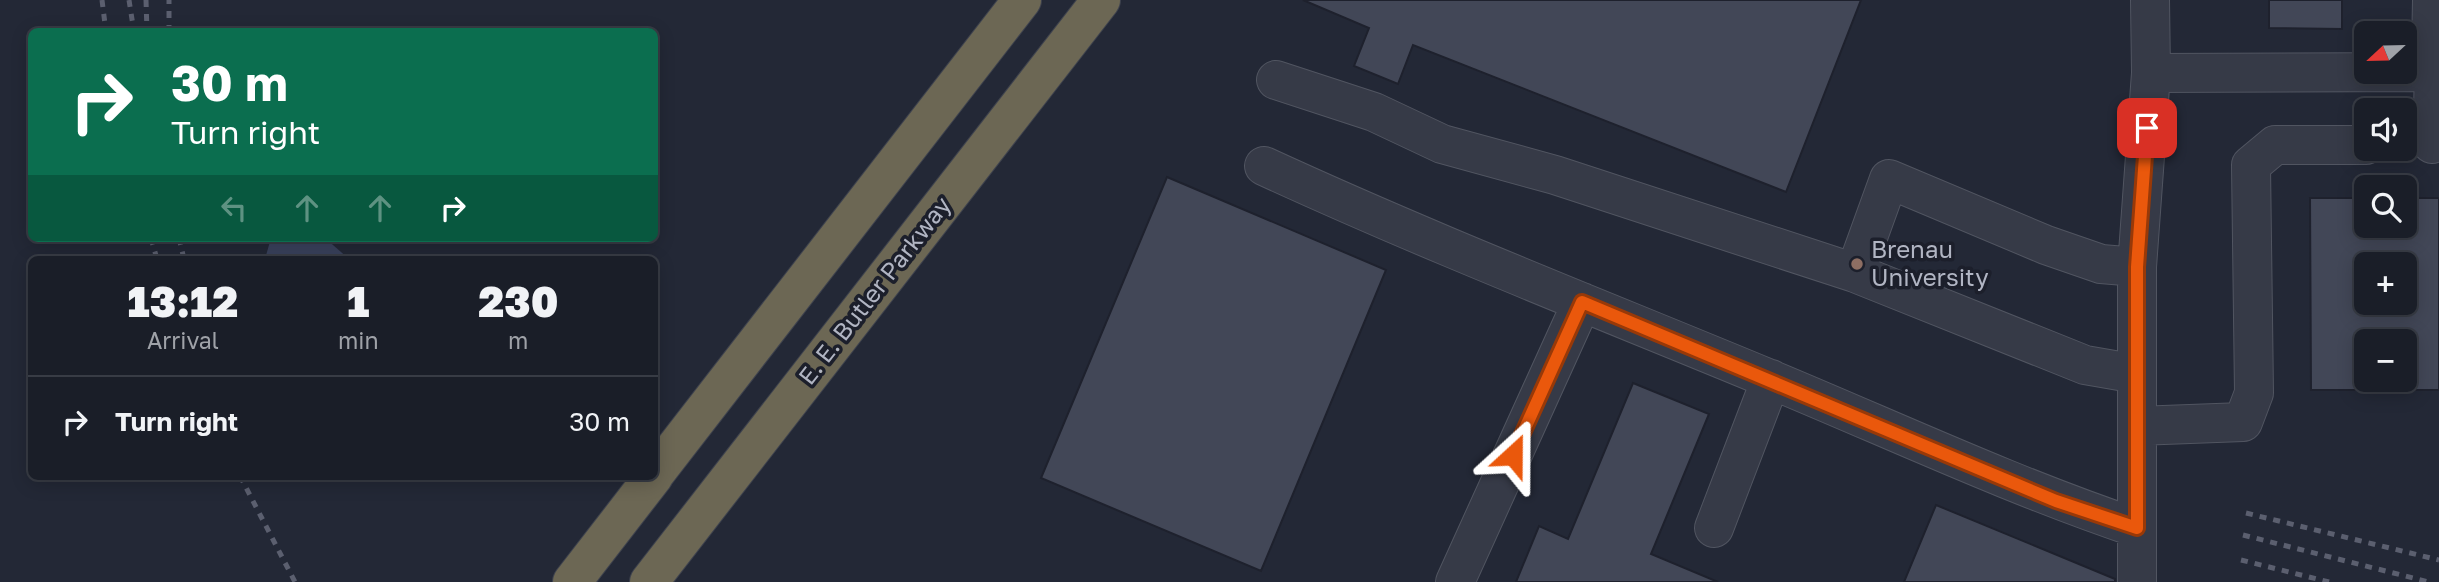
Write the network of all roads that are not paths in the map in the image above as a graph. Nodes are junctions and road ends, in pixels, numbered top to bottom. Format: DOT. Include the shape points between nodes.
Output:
graph roads {
  1 [pos="1023,0"];
  2 [pos="1101,0"];
  3 [pos="2150,0"];
  4 [pos="2432,0"];
  5 [pos="2437,72"];
  6 [pos="2151,73"];
  7 [pos="1276,80"];
  8 [pos="2425,144"];
  9 [pos="2354,145"];
  10 [pos="1264,166"];
  11 [pos="2137,267"];
  12 [pos="1855,273"];
  13 [pos="1582,302"];
  14 [pos="2137,374"];
  15 [pos="1770,379"];
  16 [pos="2137,426"];
  17 [pos="658,471"];
  18 [pos="651,480"];
  19 [pos="1714,528"];
  20 [pos="2137,528"];
  21 [pos="572,582"];
  22 [pos="649,582"];
  23 [pos="1455,582"];
  24 [pos="2137,582"];
  1 -- 17 [label="highway"];
  2 -- 22 [label="highway, E. E. Butler Parkway"];
  3 -- 6 [label="street"];
  4 -- 5 [label="street" via="2431,50"];
  5 -- 6 [label="street"];
  5 -- 8 [label="street"];
  6 -- 11 [label="street"];
  7 -- 12 [label="street" via="1374,112 1442,144 1555,175"];
  9 -- 16 [label="street" via="2275,145 2250,165 2253,393 2244,422"];
  10 -- 13 [label="street" via="1391,225"];
  11 -- 12 [label="street" via="2101,264 2046,245 1889,179"];
  11 -- 14 [label="street"];
  12 -- 14 [label="street" via="2085,365"];
  13 -- 15 [label="street"];
  13 -- 23 [label="street"];
  14 -- 16 [label="street"];
  15 -- 19 [label="street"];
  15 -- 20 [label="street" via="2056,501"];
  16 -- 20 [label="street"];
  18 -- 21 [label="highway"];
  20 -- 24 [label="street"];
}
